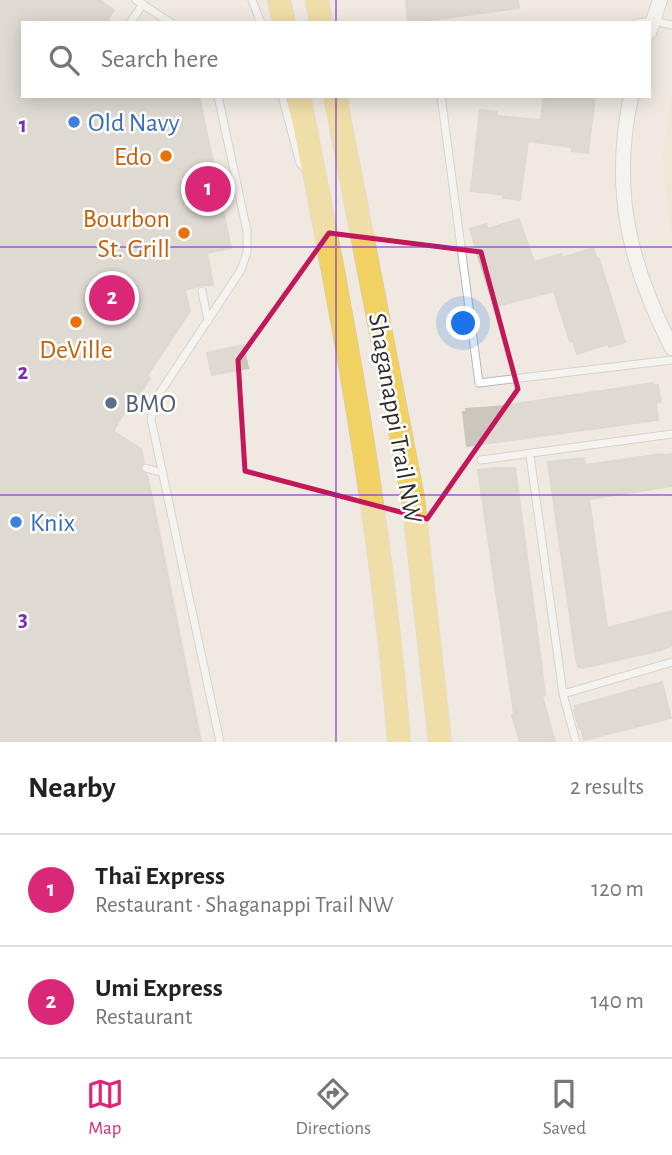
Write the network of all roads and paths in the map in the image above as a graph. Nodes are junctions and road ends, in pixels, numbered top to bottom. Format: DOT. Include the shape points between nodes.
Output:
graph roads {
  1 [pos="252,0"];
  2 [pos="279,0"];
  3 [pos="317,0"];
  4 [pos="660,0"];
  5 [pos="139,2"];
  6 [pos="131,21"];
  7 [pos="168,21"];
  8 [pos="260,21"];
  9 [pos="284,21"];
  10 [pos="321,21"];
  11 [pos="672,25"];
  12 [pos="651,27"];
  13 [pos="218,98"];
  14 [pos="283,98"];
  15 [pos="299,98"];
  16 [pos="335,98"];
  17 [pos="440,98"];
  18 [pos="631,98"];
  19 [pos="316,184"];
  20 [pos="202,291"];
  21 [pos="208,321"];
  22 [pos="672,348"];
  23 [pos="672,360"];
  24 [pos="672,434"];
  25 [pos="530,455"];
  26 [pos="481,460"];
  27 [pos="146,468"];
  28 [pos="163,473"];
  29 [pos="672,664"];
  30 [pos="563,694"];
  31 [pos="220,742"];
  32 [pos="399,742"];
  33 [pos="440,742"];
  34 [pos="576,742"];
  1 -- 8 [label="lane"];
  2 -- 9 [label="main road"];
  3 -- 10 [label="main road"];
  4 -- 12 [label="street"];
  5 -- 6 [label="lane"];
  5 -- 7 [label="lane"];
  11 -- 12 [label="lane"];
  13 -- 21 [label="lane" via="248,246 241,270"];
  14 -- 19 [label="lane" via="300,163"];
  15 -- 19 [label="main road, Shaganappi Trail NW"];
  16 -- 33 [label="main road, Shaganappi Trail NW" via="413,498"];
  17 -- 23 [label="lane" via="479,383"];
  18 -- 22 [label="street" via="623,140 627,224 645,290"];
  19 -- 32 [label="main road, Shaganappi Trail NW" via="368,465"];
  20 -- 21 [label="lane"];
  21 -- 28 [label="lane" via="153,408 152,425"];
  24 -- 25 [label="lane"];
  25 -- 26 [label="lane"];
  25 -- 30 [label="lane"];
  27 -- 28 [label="lane"];
  28 -- 31 [label="lane"];
  29 -- 30 [label="lane"];
  30 -- 34 [label="lane"];
}
